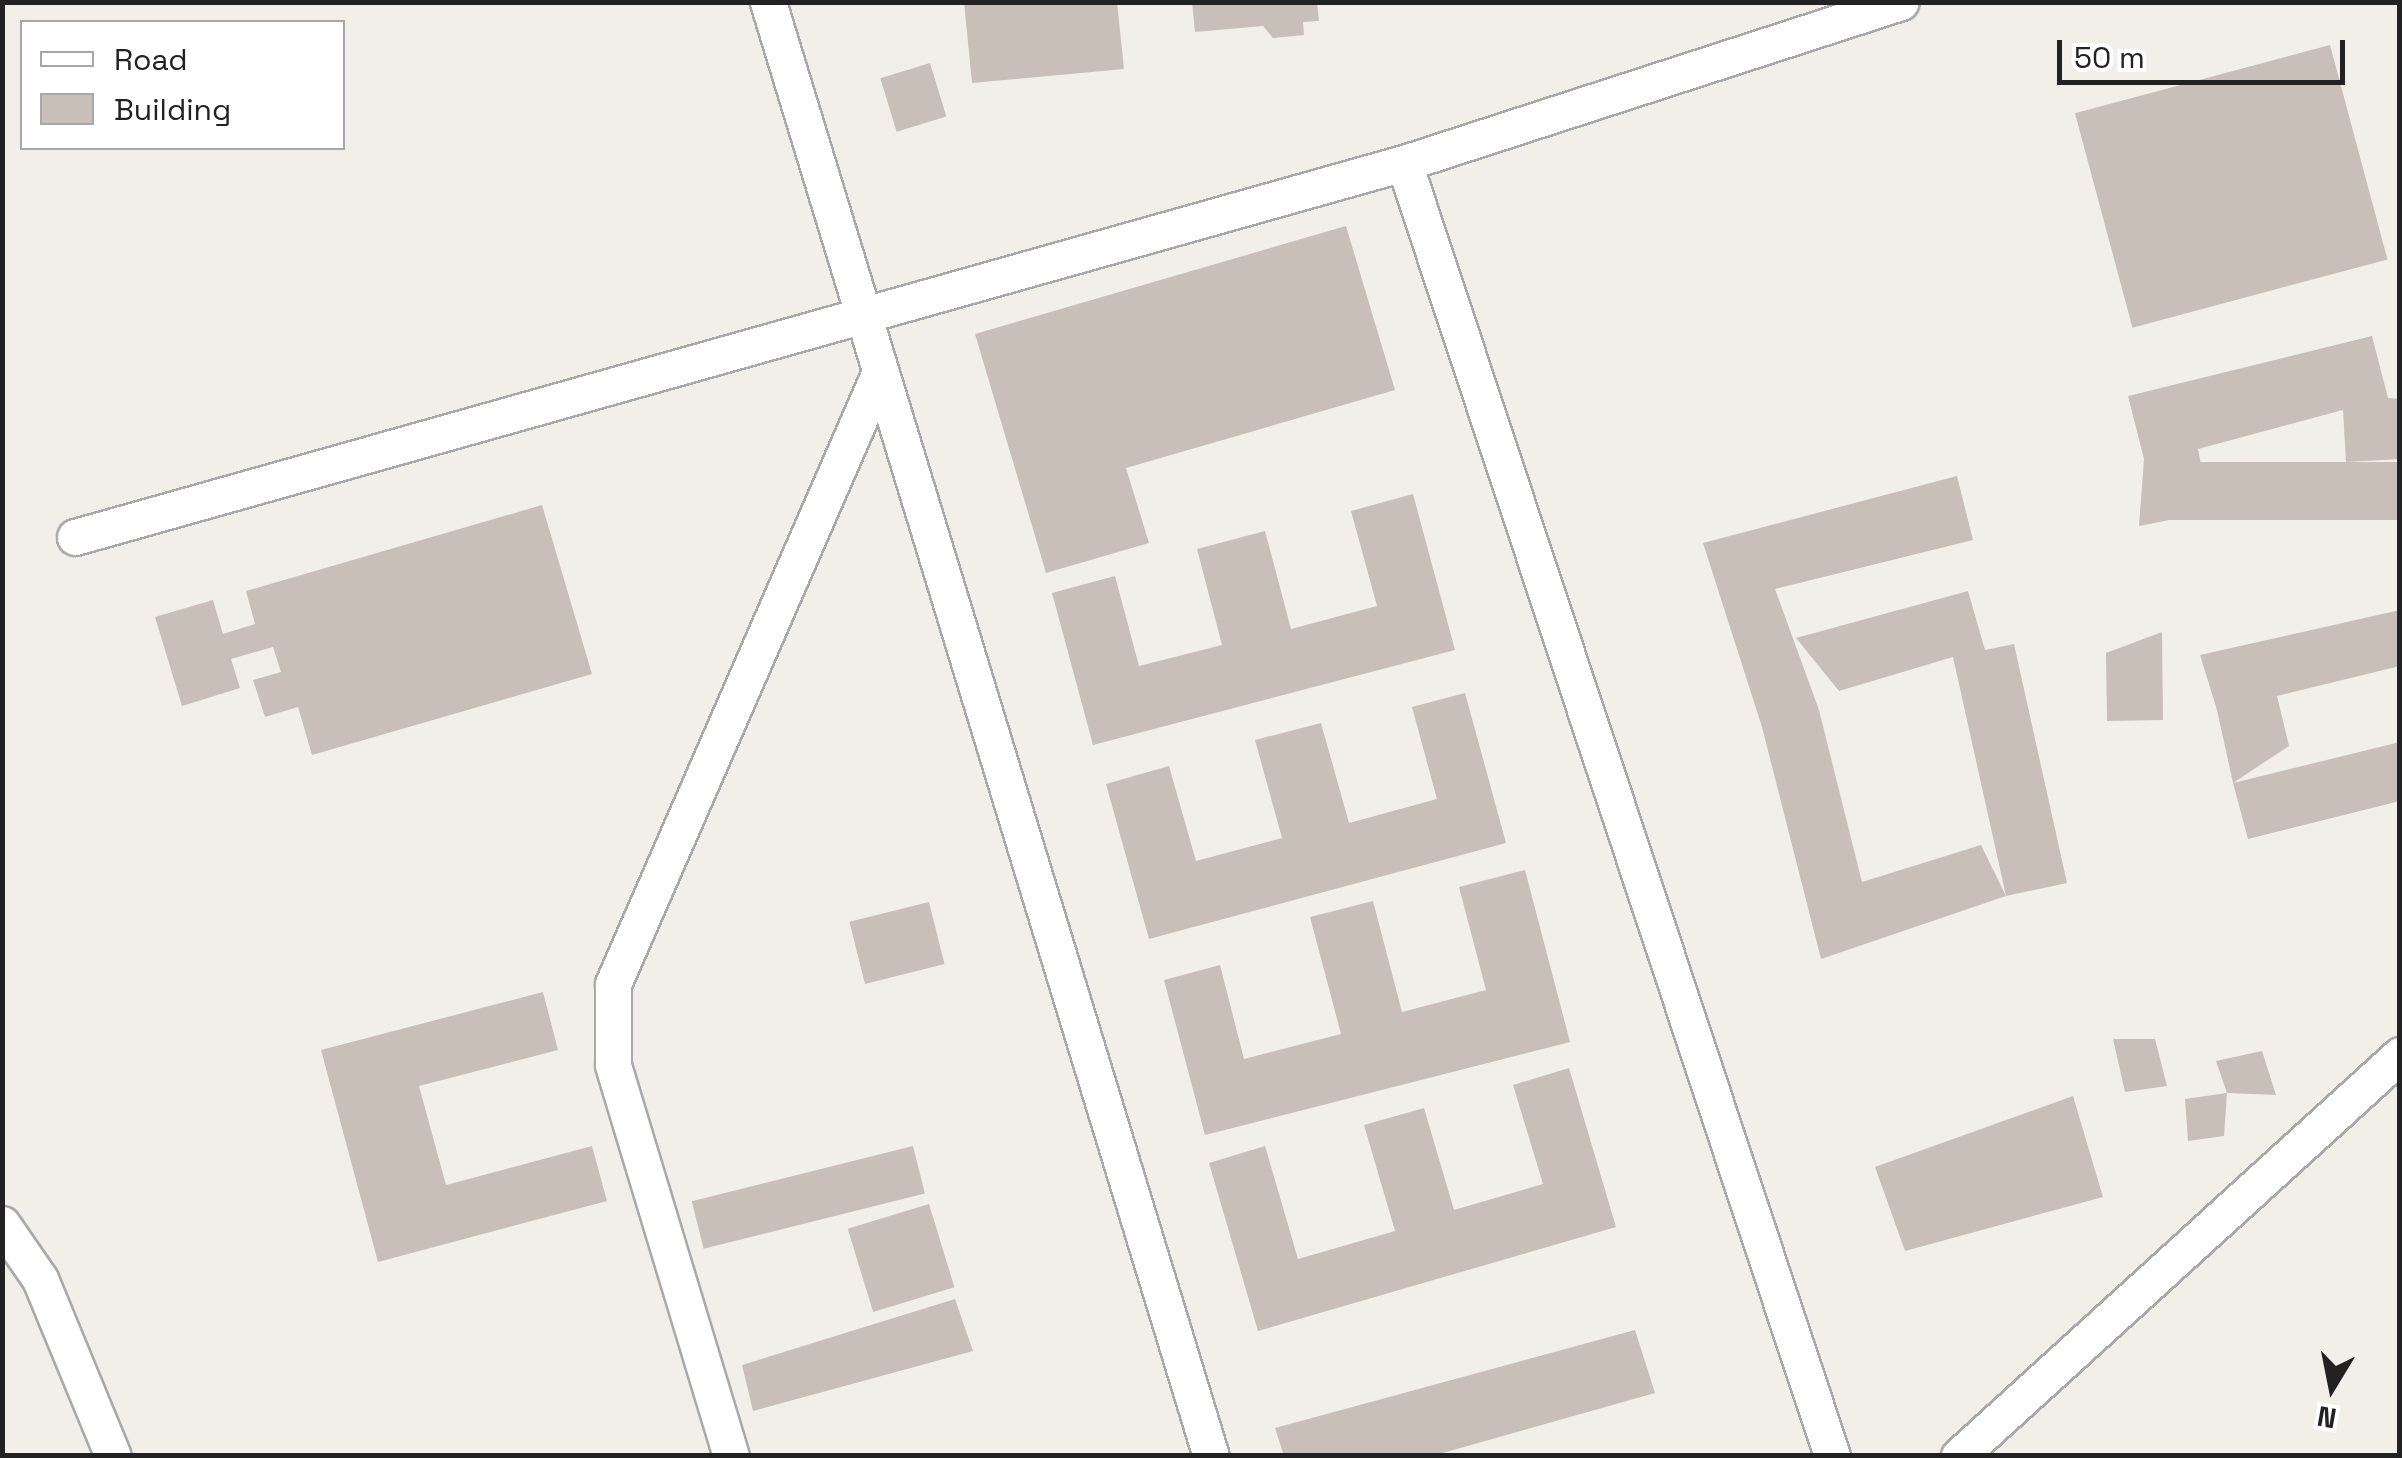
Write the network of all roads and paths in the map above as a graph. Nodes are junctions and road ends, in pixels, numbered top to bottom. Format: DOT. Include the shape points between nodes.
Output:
graph roads {
  1 [pos="768,2"];
  2 [pos="1901,2"];
  3 [pos="1404,163"];
  4 [pos="861,312"];
  5 [pos="880,372"];
  6 [pos="75,537"];
  7 [pos="2400,1055"];
  8 [pos="2,1224"];
  9 [pos="112,1456"];
  10 [pos="731,1456"];
  11 [pos="1212,1456"];
  12 [pos="1832,1456"];
  13 [pos="1959,1456"];
  1 -- 4 [label="street"];
  2 -- 3 [label="street"];
  3 -- 4 [label="street"];
  3 -- 12 [label="street"];
  4 -- 5 [label="street"];
  4 -- 6 [label="street"];
  5 -- 10 [label="street" via="613,984 613,1064"];
  5 -- 11 [label="street"];
  7 -- 13 [label="street"];
  8 -- 9 [label="street" via="40,1279"];
}
